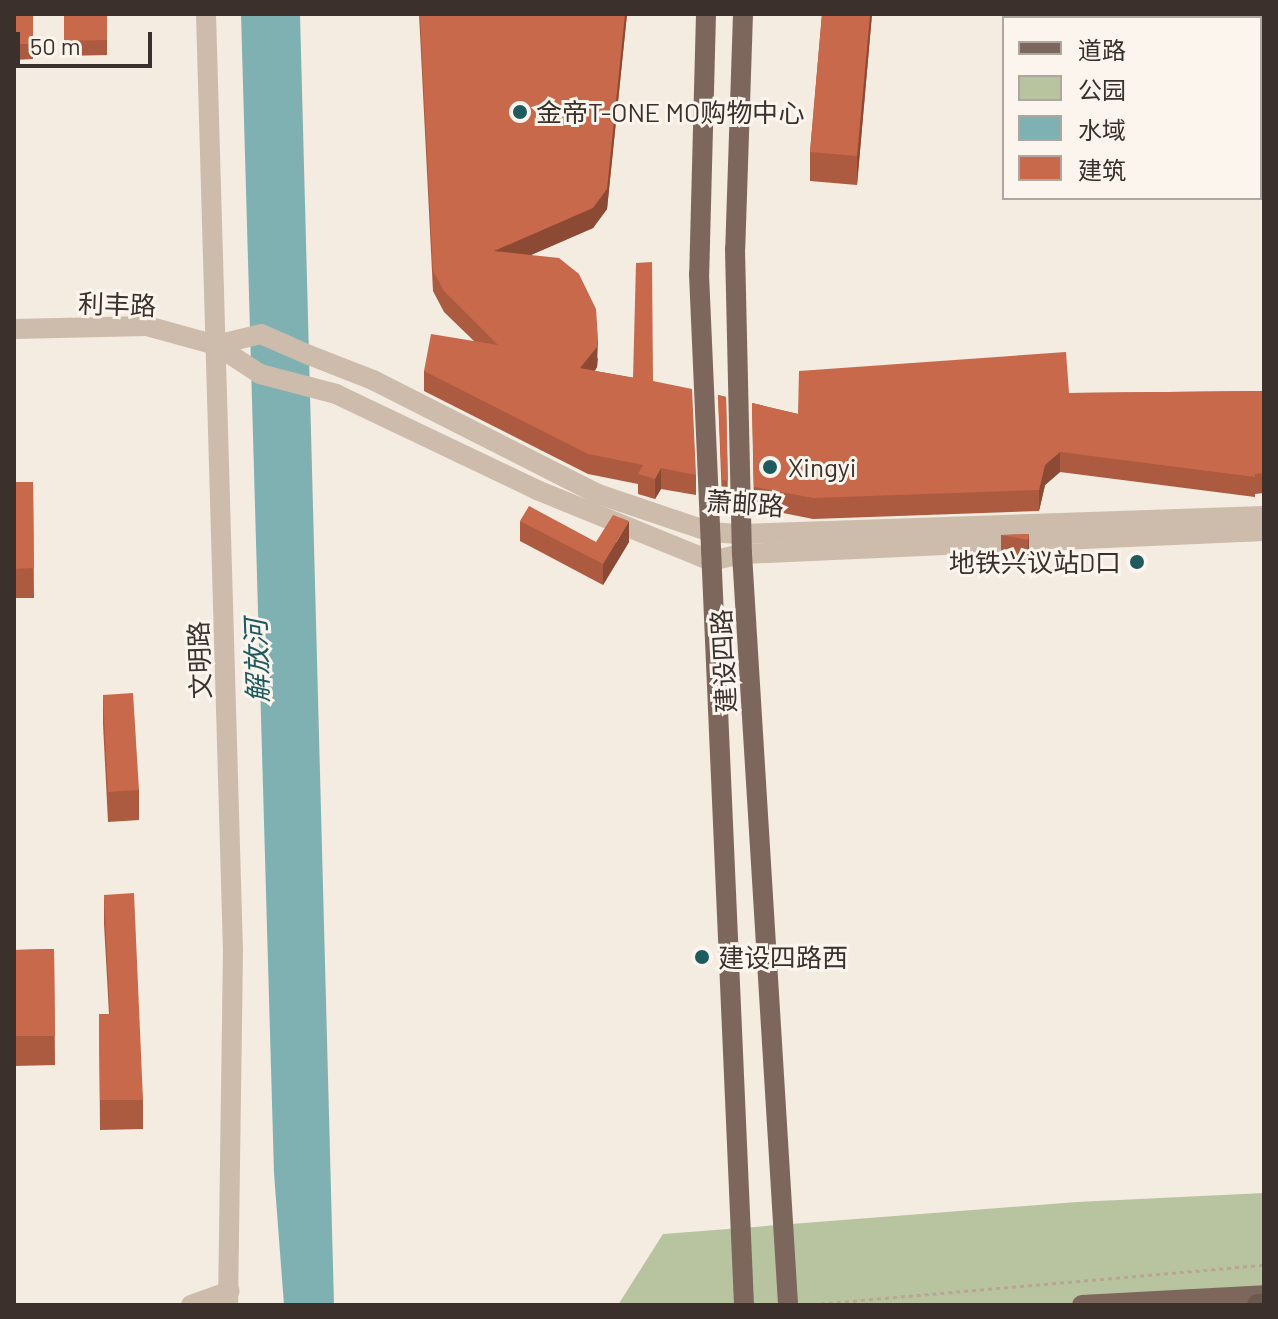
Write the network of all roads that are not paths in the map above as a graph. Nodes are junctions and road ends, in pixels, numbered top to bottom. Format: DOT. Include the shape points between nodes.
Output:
graph roads {
  1 [pos="206,14"];
  2 [pos="706,14"];
  3 [pos="743,14"];
  4 [pos="14,329"];
  5 [pos="216,345"];
  6 [pos="1264,516"];
  7 [pos="1264,531"];
  8 [pos="710,532"];
  9 [pos="742,544"];
  10 [pos="711,561"];
  11 [pos="1264,1295"];
  12 [pos="229,1298"];
  13 [pos="191,1305"];
  14 [pos="744,1305"];
  15 [pos="788,1305"];
  16 [pos="1082,1305"];
  1 -- 5 [label="street, 文明路"];
  2 -- 8 [label="main road, 建设四路" via="699,274"];
  3 -- 9 [label="main road, 建设四路" via="735,249"];
  4 -- 5 [label="street, 利丰路" via="147,326"];
  5 -- 8 [label="street, 萧邮路, bridge" via="261,334 373,380 598,494"];
  5 -- 10 [label="street" via="260,374 336,394 537,490"];
  5 -- 12 [label="street, 文明路" via="233,949"];
  6 -- 9 [label="street, 萧邮路"];
  7 -- 9 [label="street"];
  8 -- 9 [label="street, 萧邮路"];
  8 -- 10 [label="main road, 建设四路"];
  9 -- 10 [label="street"];
  9 -- 15 [label="main road, 建设四路"];
  10 -- 14 [label="main road, 建设四路"];
  11 -- 16 [label="main road"];
  12 -- 13 [label="street"];
}
